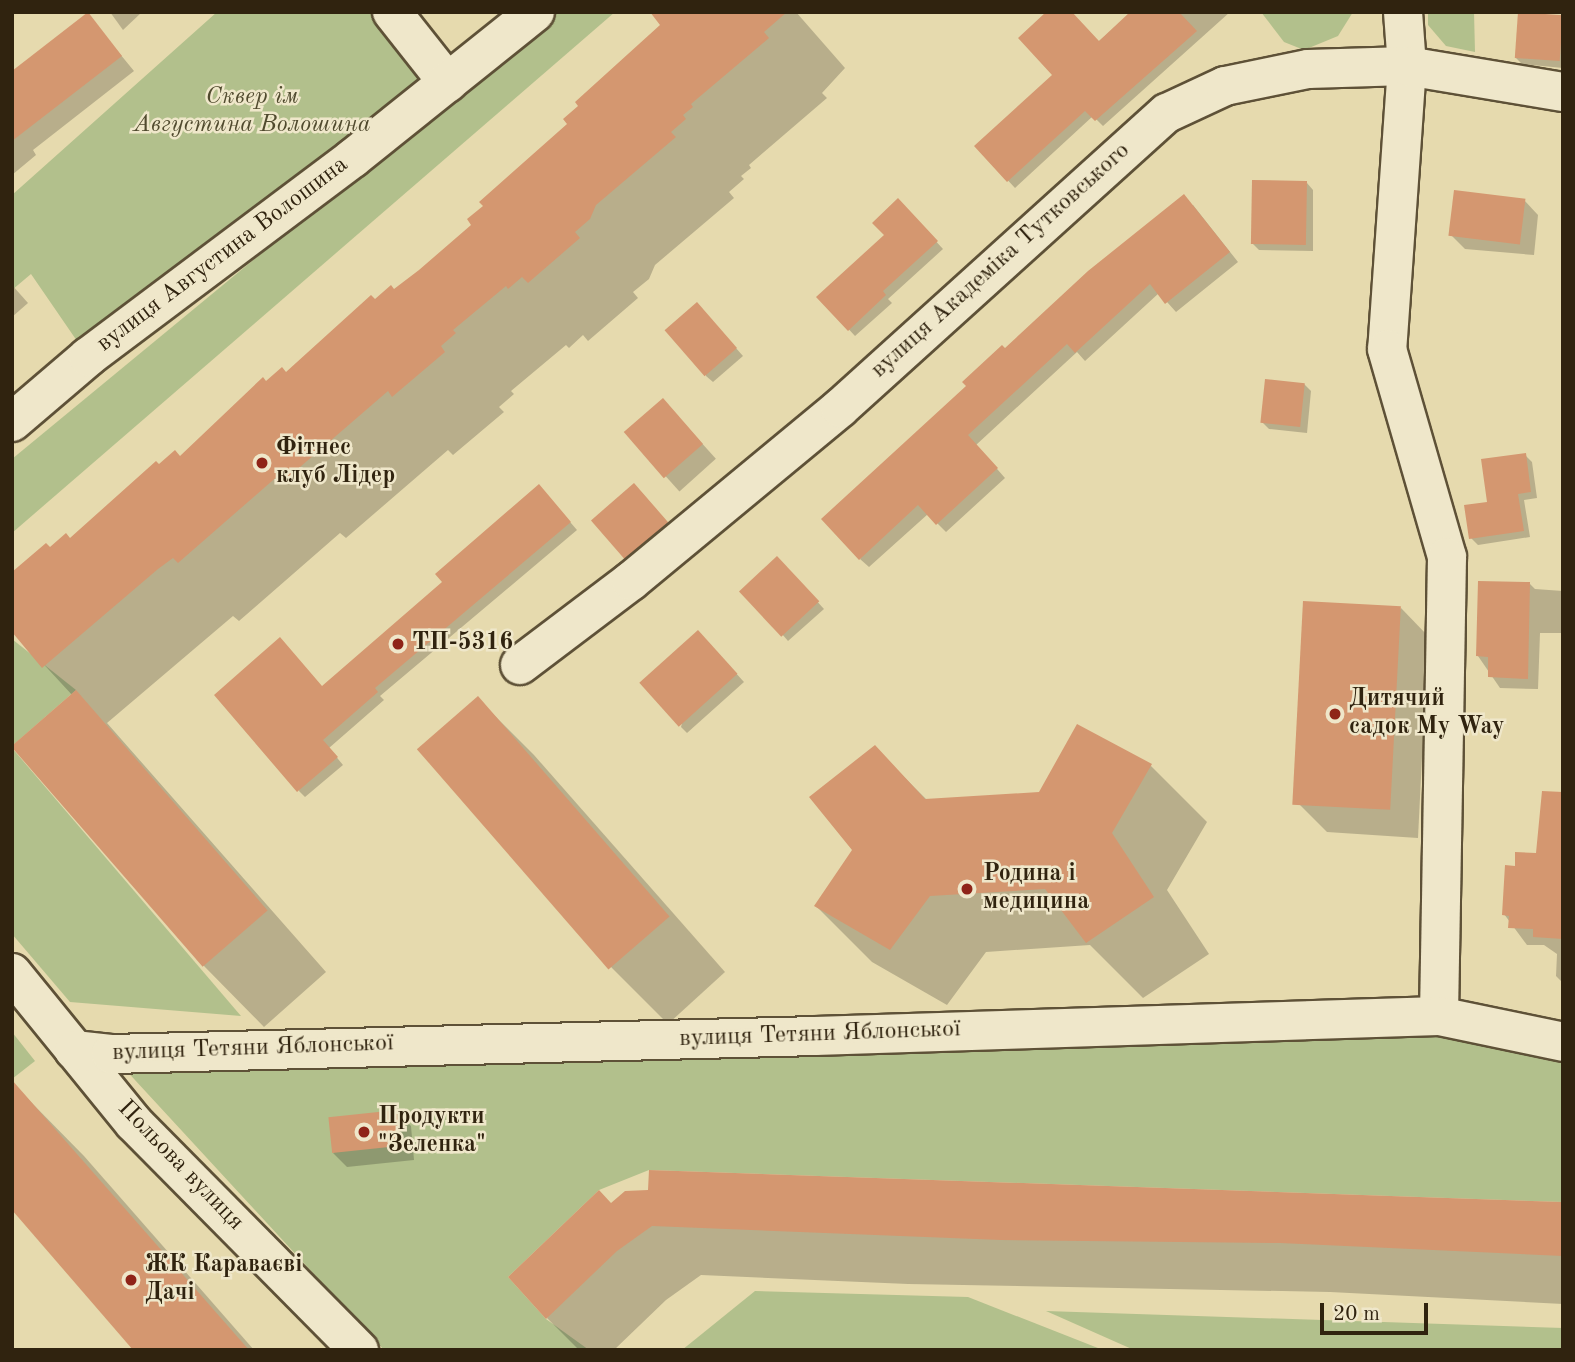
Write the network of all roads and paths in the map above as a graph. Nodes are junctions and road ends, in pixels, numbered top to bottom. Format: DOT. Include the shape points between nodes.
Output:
graph roads {
  1 [pos="392,12"];
  2 [pos="534,12"];
  3 [pos="1403,12"];
  4 [pos="1407,66"];
  5 [pos="448,83"];
  6 [pos="1563,92"];
  7 [pos="12,422"];
  8 [pos="520,665"];
  9 [pos="12,973"];
  10 [pos="1439,1016"];
  11 [pos="1563,1042"];
  12 [pos="75,1050"];
  13 [pos="359,1350"];
  1 -- 5 [label="street"];
  2 -- 5 [label="street, вулиця Августина Волошина"];
  3 -- 4 [label="street"];
  4 -- 6 [label="street, вулиця Академіка Тутковського"];
  4 -- 8 [label="street, вулиця Академіка Тутковського" via="1308,69 1225,86 1167,113 840,408 631,581"];
  4 -- 10 [label="street" via="1387,349 1447,557"];
  5 -- 7 [label="street, вулиця Августина Волошина" via="88,357"];
  9 -- 12 [label="street, Польова вулиця"];
  10 -- 11 [label="street, вулиця Тетяни Яблонської"];
  10 -- 12 [label="street, вулиця Тетяни Яблонської" via="125,1054"];
  12 -- 13 [label="street, Польова вулиця" via="134,1123"];
}
